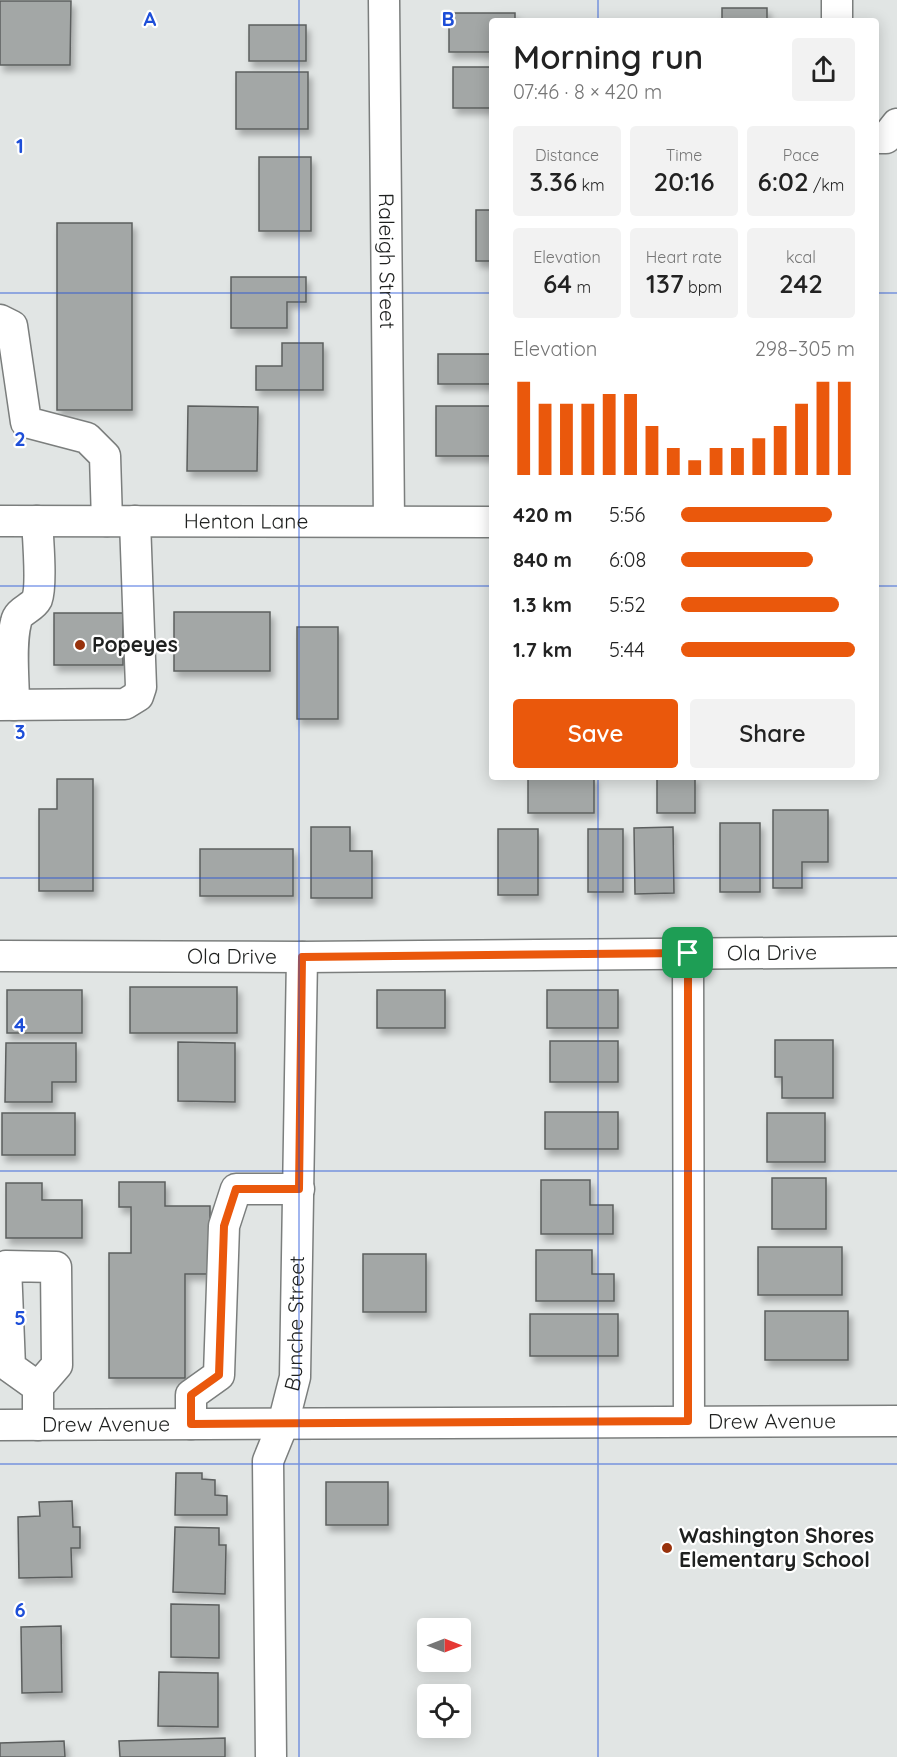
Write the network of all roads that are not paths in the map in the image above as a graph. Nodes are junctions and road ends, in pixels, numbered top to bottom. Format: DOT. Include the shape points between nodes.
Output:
graph roads {
  1 [pos="384,0"];
  2 [pos="837,0"];
  3 [pos="837,18"];
  4 [pos="897,124"];
  5 [pos="879,138"];
  6 [pos="0,320"];
  7 [pos="0,521"];
  8 [pos="37,521"];
  9 [pos="121,521"];
  10 [pos="389,521"];
  11 [pos="489,522"];
  12 [pos="7,705"];
  13 [pos="897,952"];
  14 [pos="688,953"];
  15 [pos="0,956"];
  16 [pos="302,957"];
  17 [pos="299,1189"];
  18 [pos="38,1387"];
  19 [pos="688,1421"];
  20 [pos="897,1421"];
  21 [pos="191,1424"];
  22 [pos="282,1424"];
  23 [pos="0,1425"];
  24 [pos="38,1425"];
  25 [pos="271,1757"];
  1 -- 10 [label="street, Raleigh Street"];
  2 -- 3 [label="street"];
  4 -- 5 [label="street" via="886,138"];
  6 -- 9 [label="street" via="12,326 26,422 87,438 105,456"];
  7 -- 8 [label="street, Henton Lane"];
  8 -- 9 [label="street, Henton Lane"];
  8 -- 12 [label="street" via="37,599 15,623"];
  9 -- 10 [label="street, Henton Lane"];
  9 -- 12 [label="street" via="141,687 138,696 125,704"];
  10 -- 11 [label="street, Henton Lane"];
  13 -- 14 [label="street, Ola Drive"];
  14 -- 16 [label="street, Ola Drive"];
  14 -- 19 [label="street"];
  15 -- 16 [label="street, Ola Drive"];
  16 -- 17 [label="street, Bunche Street"];
  17 -- 21 [label="street" via="236,1189 224,1226 219,1375 191,1395"];
  17 -- 22 [label="street, Bunche Street" via="296,1377"];
  18 -- 24 [label="street"];
  19 -- 20 [label="street, Drew Avenue"];
  19 -- 22 [label="street, Drew Avenue"];
  21 -- 22 [label="street, Drew Avenue"];
  21 -- 24 [label="street, Drew Avenue"];
  22 -- 25 [label="street, Bunche Street" via="268,1461"];
  23 -- 24 [label="street, Drew Avenue"];
}
